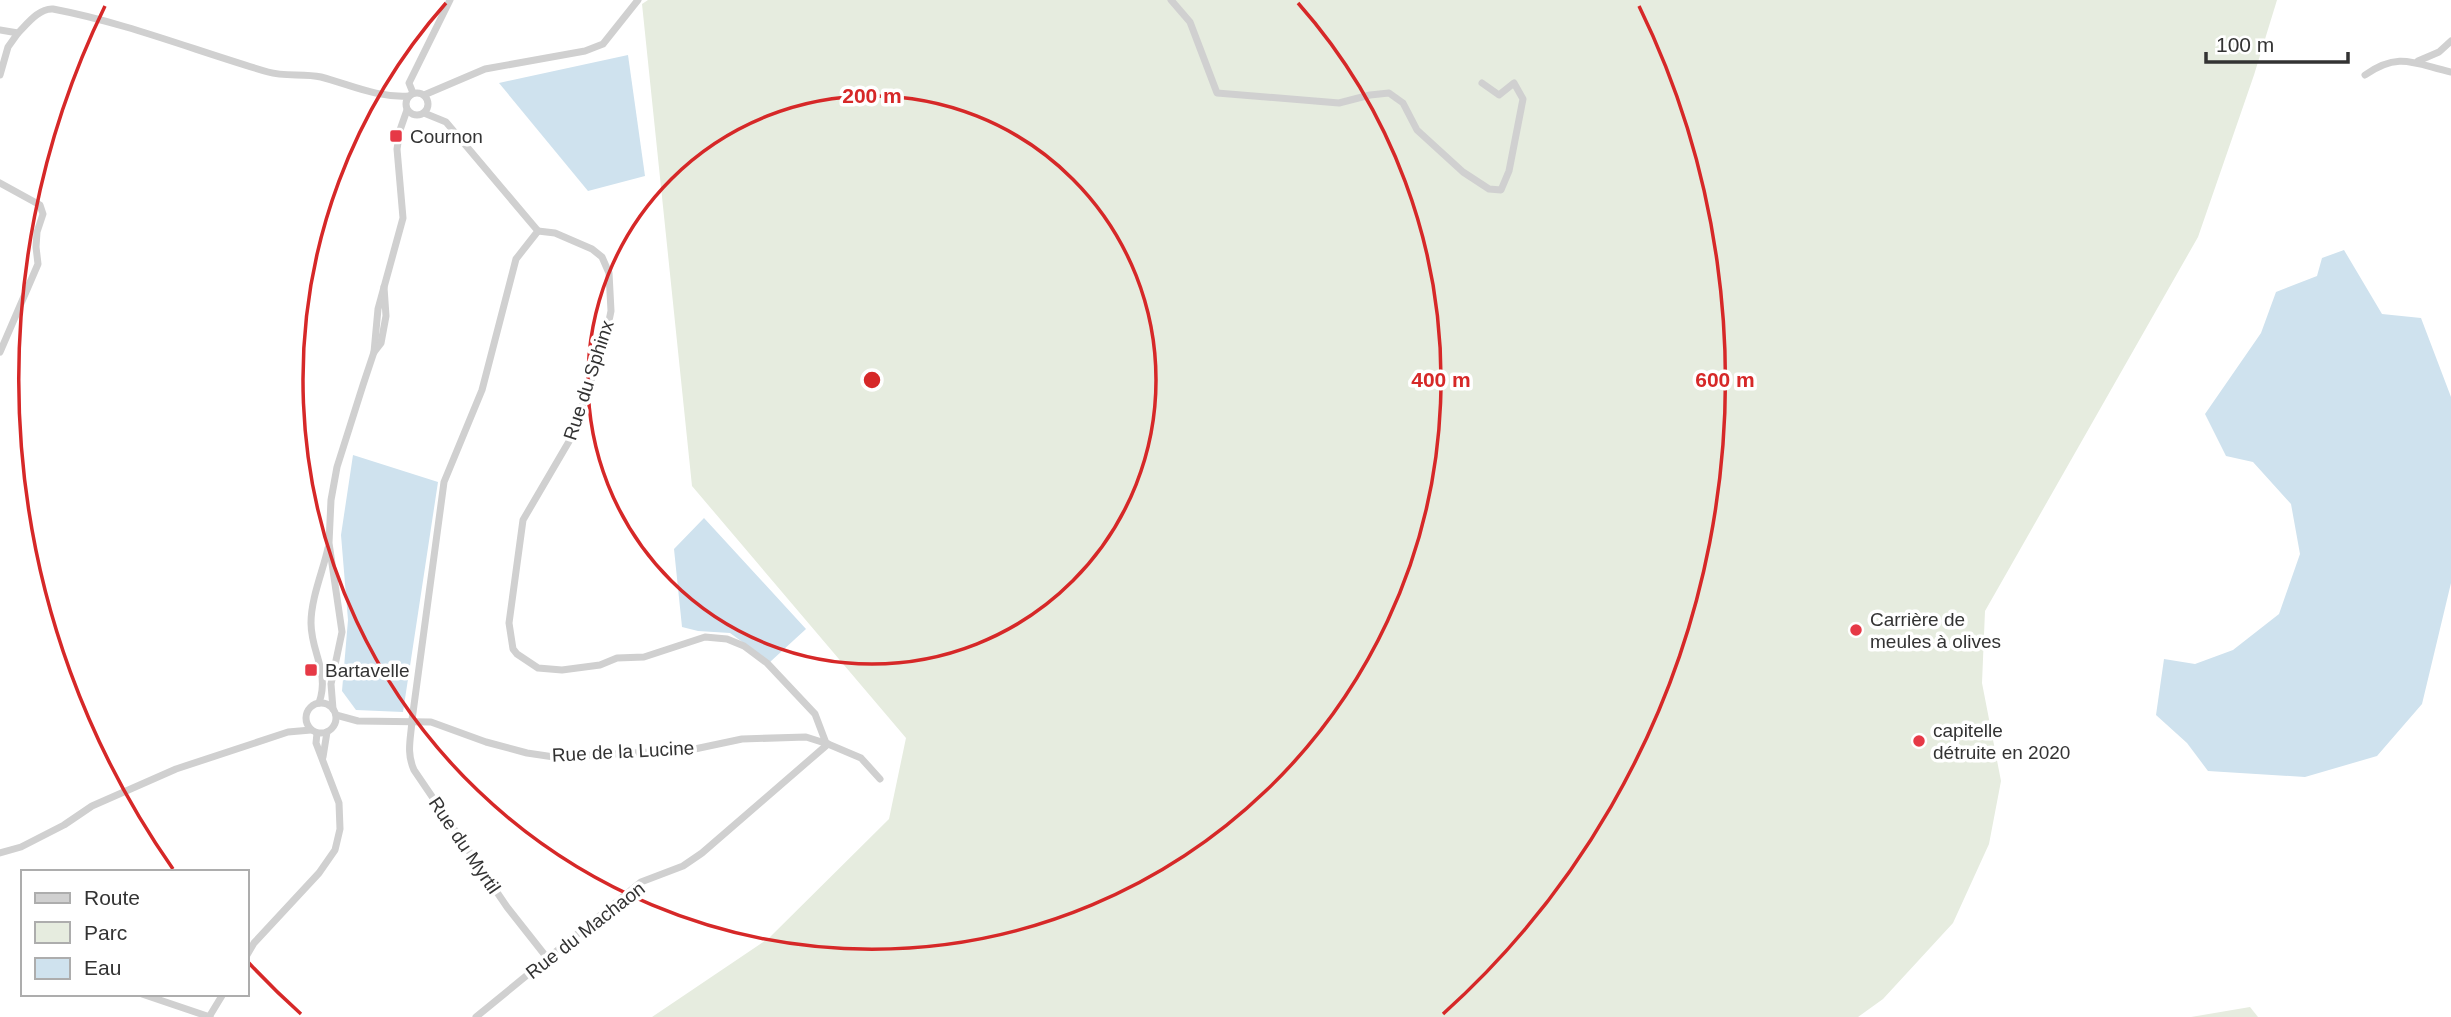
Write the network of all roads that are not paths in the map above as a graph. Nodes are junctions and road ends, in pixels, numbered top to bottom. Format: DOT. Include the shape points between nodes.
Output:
graph roads {
  1 [pos="450,0"];
  2 [pos="638,0"];
  3 [pos="1171,0"];
  4 [pos="0,30"];
  5 [pos="18,33"];
  6 [pos="2451,41"];
  7 [pos="2417,61"];
  8 [pos="2451,72"];
  9 [pos="0,75"];
  10 [pos="2365,75"];
  11 [pos="1482,83"];
  12 [pos="411,95"];
  13 [pos="397,97"];
  14 [pos="427,100"];
  15 [pos="406,107"];
  16 [pos="420,115"];
  17 [pos="437,117"];
  18 [pos="400,130"];
  19 [pos="0,183"];
  20 [pos="538,231"];
  21 [pos="0,352"];
  22 [pos="329,543"];
  23 [pos="319,703"];
  24 [pos="334,712"];
  25 [pos="305,718"];
  26 [pos="412,720"];
  27 [pos="358,721"];
  28 [pos="331,730"];
  29 [pos="288,732"];
  30 [pos="314,732"];
  31 [pos="827,744"];
  32 [pos="323,761"];
  33 [pos="880,779"];
  34 [pos="0,853"];
  35 [pos="248,953"];
  36 [pos="548,959"];
  37 [pos="148,996"];
  38 [pos="222,996"];
  39 [pos="209,1017"];
  40 [pos="476,1017"];
  1 -- 12 [label="street" via="409,83"];
  2 -- 14 [label="street" via="603,44 485,69 427,92"];
  3 -- 11 [label="street" via="1190,22 1217,93 1339,103 1389,93 1403,103 1417,130 1464,172 1489,189 1501,190 1509,172 1523,99 1514,83 1499,95"];
  4 -- 5 [label="street"];
  5 -- 9 [label="street" via="8,47"];
  5 -- 13 [label="street" via="46,9 53,9 99,18 272,74 319,77"];
  6 -- 7 [label="street"];
  7 -- 8 [label="street"];
  7 -- 10 [label="street" via="2393,60"];
  12 -- 13 [label="street"];
  12 -- 14 [label="street"];
  12 -- 15 [label="street"];
  13 -- 15 [label="street"];
  14 -- 16 [label="street"];
  14 -- 17 [label="street"];
  15 -- 16 [label="street"];
  15 -- 18 [label="street"];
  16 -- 17 [label="street"];
  16 -- 18 [label="street"];
  17 -- 20 [label="street" via="464,141"];
  18 -- 22 [label="street" via="397,149 403,218 378,309 374,352 337,467"];
  19 -- 21 [label="street" via="40,205 43,214 37,232 38,264"];
  20 -- 26 [label="street, Rue du Myrtil" via="516,259 482,390 444,482"];
  20 -- 31 [label="street, Rue du Sphinx" via="555,233 602,257 609,273 611,311 571,439 523,520 509,623 513,649 537,668 562,670 644,657 705,636 727,639 767,663 815,713"];
  22 -- 23 [label="street" via="311,614 324,680"];
  22 -- 24 [label="street" via="342,632 331,684"];
  23 -- 24 [label="street"];
  23 -- 25 [label="street" via="310,707"];
  24 -- 27 [label="street, Rue de la Lucine"];
  24 -- 28 [label="street"];
  25 -- 29 [label="street"];
  25 -- 30 [label="street"];
  26 -- 27 [label="street, Rue de la Lucine"];
  26 -- 31 [label="street, Rue de la Lucine" via="554,757 690,751 743,739 790,736"];
  26 -- 36 [label="street, Rue du Myrtil" via="408,749 414,770"];
  27 -- 28 [label="street, Rue de la Lucine"];
  28 -- 30 [label="street"];
  28 -- 32 [label="street"];
  29 -- 30 [label="street"];
  29 -- 34 [label="street" via="137,785 48,834"];
  30 -- 32 [label="street"];
  31 -- 33 [label="street, Rue de la Lucine" via="861,758"];
  31 -- 36 [label="street, Rue du Machaon" via="702,853 683,866 641,882"];
  32 -- 35 [label="street" via="339,803 335,850"];
  36 -- 40 [label="street, Rue du Machaon"];
  37 -- 39 [label="street"];
  38 -- 39 [label="street"];
}
